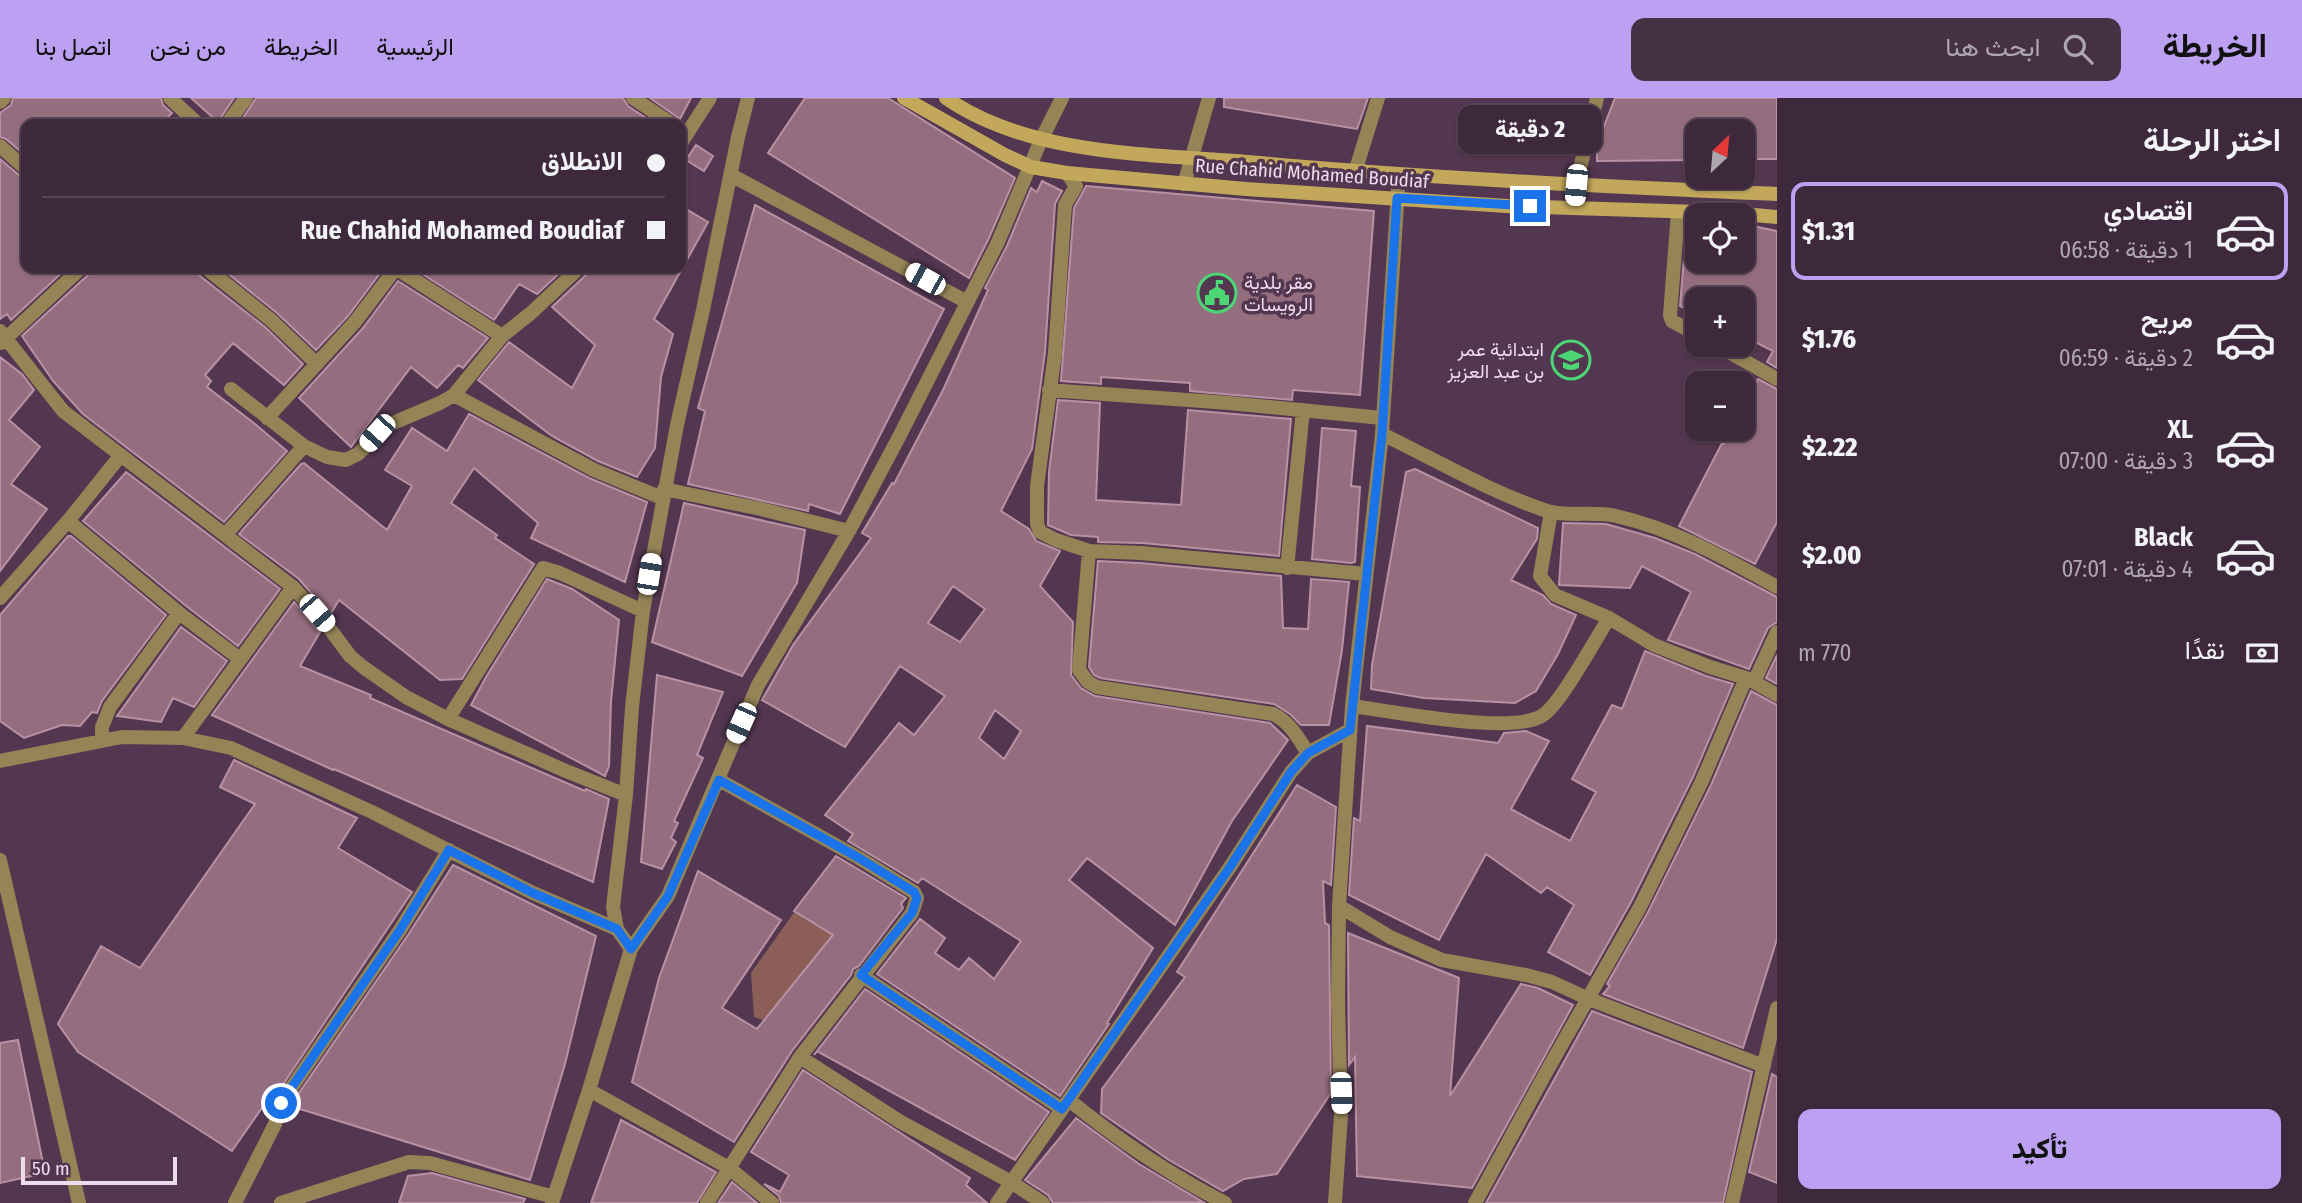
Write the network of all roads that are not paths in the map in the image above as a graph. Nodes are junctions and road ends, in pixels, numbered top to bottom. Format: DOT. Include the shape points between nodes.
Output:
graph roads {
  1 [pos="4,98"];
  2 [pos="170,98"];
  3 [pos="246,98"];
  4 [pos="633,98"];
  5 [pos="710,98"];
  6 [pos="748,98"];
  7 [pos="904,98"];
  8 [pos="946,98"];
  9 [pos="1062,98"];
  10 [pos="1209,98"];
  11 [pos="1378,98"];
  12 [pos="1597,98"];
  13 [pos="0,102"];
  14 [pos="193,119"];
  15 [pos="231,119"];
  16 [pos="664,119"];
  17 [pos="686,132"];
  18 [pos="1041,140"];
  19 [pos="0,146"];
  20 [pos="1191,158"];
  21 [pos="21,165"];
  22 [pos="1031,167"];
  23 [pos="1355,172"];
  24 [pos="1067,173"];
  25 [pos="731,175"];
  26 [pos="1399,175"];
  27 [pos="1184,184"];
  28 [pos="1576,185"];
  29 [pos="1777,194"];
  30 [pos="1397,198"];
  31 [pos="1574,208"];
  32 [pos="1678,212"];
  33 [pos="1777,217"];
  34 [pos="75,273"];
  35 [pos="212,273"];
  36 [pos="392,273"];
  37 [pos="404,273"];
  38 [pos="574,273"];
  39 [pos="967,303"];
  40 [pos="1685,328"];
  41 [pos="502,336"];
  42 [pos="2,337"];
  43 [pos="1738,357"];
  44 [pos="317,364"];
  45 [pos="1777,379"];
  46 [pos="231,389"];
  47 [pos="1049,390"];
  48 [pos="454,395"];
  49 [pos="1303,410"];
  50 [pos="267,418"];
  51 [pos="1382,418"];
  52 [pos="1382,434"];
  53 [pos="304,446"];
  54 [pos="121,455"];
  55 [pos="663,494"];
  56 [pos="1551,512"];
  57 [pos="68,521"];
  58 [pos="849,531"];
  59 [pos="226,534"];
  60 [pos="1089,551"];
  61 [pos="1287,568"];
  62 [pos="1366,574"];
  63 [pos="293,587"];
  64 [pos="1777,587"];
  65 [pos="0,598"];
  66 [pos="643,611"];
  67 [pos="179,613"];
  68 [pos="1609,618"];
  69 [pos="1777,632"];
  70 [pos="240,659"];
  71 [pos="1750,680"];
  72 [pos="1777,695"];
  73 [pos="1352,706"];
  74 [pos="448,719"];
  75 [pos="1350,730"];
  76 [pos="183,738"];
  77 [pos="102,741"];
  78 [pos="1308,753"];
  79 [pos="0,761"];
  80 [pos="719,780"];
  81 [pos="626,795"];
  82 [pos="449,850"];
  83 [pos="0,860"];
  84 [pos="1339,906"];
  85 [pos="617,929"];
  86 [pos="631,949"];
  87 [pos="861,975"];
  88 [pos="1589,999"];
  89 [pos="1777,1008"];
  90 [pos="800,1057"];
  91 [pos="1764,1066"];
  92 [pos="589,1090"];
  93 [pos="1065,1105"];
  94 [pos="729,1168"];
  95 [pos="1012,1182"];
  96 [pos="553,1200"];
  97 [pos="79,1203"];
  98 [pos="235,1203"];
  99 [pos="281,1203"];
  100 [pos="706,1203"];
  101 [pos="772,1203"];
  102 [pos="997,1203"];
  103 [pos="1043,1203"];
  104 [pos="1225,1203"];
  105 [pos="1335,1203"];
  106 [pos="1475,1203"];
  107 [pos="1732,1203"];
  1 -- 13 [label="street"];
  2 -- 14 [label="street"];
  3 -- 15 [label="street"];
  4 -- 16 [label="street"];
  5 -- 17 [label="street"];
  6 -- 25 [label="street"];
  7 -- 22 [label="main road, Rue Chahid Mohamed Boudiaf"];
  8 -- 18 [label="main road, Rue Chahid Mohamed Boudiaf" via="986,121"];
  9 -- 18 [label="street"];
  10 -- 20 [label="street"];
  11 -- 23 [label="street"];
  12 -- 28 [label="street"];
  18 -- 20 [label="main road, Rue Chahid Mohamed Boudiaf"];
  18 -- 22 [label="street"];
  19 -- 21 [label="street"];
  20 -- 23 [label="main road, Rue Chahid Mohamed Boudiaf"];
  20 -- 27 [label="street"];
  22 -- 24 [label="main road, Rue Chahid Mohamed Boudiaf"];
  22 -- 39 [label="street"];
  23 -- 26 [label="main road, Rue Chahid Mohamed Boudiaf"];
  24 -- 27 [label="main road, Rue Chahid Mohamed Boudiaf"];
  24 -- 47 [label="street" via="1076,186 1065,205"];
  25 -- 39 [label="street"];
  25 -- 55 [label="street"];
  26 -- 28 [label="main road, Rue Chahid Mohamed Boudiaf"];
  26 -- 30 [label="street"];
  27 -- 30 [label="main road, Rue Chahid Mohamed Boudiaf"];
  28 -- 29 [label="main road, Rue Chahid Mohamed Boudiaf"];
  28 -- 31 [label="street"];
  30 -- 31 [label="main road, Rue Chahid Mohamed Boudiaf"];
  30 -- 51 [label="street"];
  31 -- 32 [label="main road, Rue Chahid Mohamed Boudiaf"];
  32 -- 33 [label="main road, Rue Chahid Mohamed Boudiaf"];
  32 -- 40 [label="street" via="1670,315"];
  34 -- 42 [label="street"];
  35 -- 44 [label="street"];
  36 -- 44 [label="street"];
  37 -- 41 [label="street"];
  38 -- 41 [label="street"];
  39 -- 58 [label="street"];
  41 -- 48 [label="street"];
  42 -- 54 [label="street" via="63,411"];
  43 -- 45 [label="street"];
  44 -- 50 [label="street"];
  46 -- 50 [label="street"];
  47 -- 49 [label="street"];
  47 -- 60 [label="street" via="1037,524 1046,536"];
  48 -- 53 [label="street" via="386,426 346,460"];
  48 -- 55 [label="street" via="594,470"];
  49 -- 51 [label="street"];
  49 -- 61 [label="street"];
  50 -- 53 [label="street"];
  51 -- 52 [label="street"];
  52 -- 56 [label="street"];
  52 -- 62 [label="street"];
  53 -- 59 [label="street"];
  54 -- 57 [label="street"];
  54 -- 59 [label="street"];
  55 -- 58 [label="street" via="761,509"];
  55 -- 66 [label="street"];
  56 -- 64 [label="street" via="1605,513 1645,522 1695,542"];
  56 -- 68 [label="street" via="1540,576 1555,595"];
  57 -- 65 [label="street"];
  57 -- 67 [label="street"];
  58 -- 80 [label="street" via="758,685"];
  59 -- 63 [label="street"];
  60 -- 61 [label="street"];
  60 -- 78 [label="street" via="1079,670 1088,682 1273,714 1291,727"];
  61 -- 62 [label="street"];
  62 -- 73 [label="street"];
  63 -- 70 [label="street"];
  63 -- 74 [label="street" via="350,656 406,697"];
  66 -- 74 [label="street" via="543,568"];
  66 -- 81 [label="street"];
  67 -- 70 [label="street"];
  67 -- 77 [label="street" via="110,708"];
  68 -- 71 [label="street" via="1654,645"];
  68 -- 73 [label="street" via="1550,709 1535,720 1482,722"];
  69 -- 71 [label="street"];
  70 -- 76 [label="street"];
  71 -- 72 [label="street"];
  71 -- 88 [label="street" via="1640,907"];
  73 -- 75 [label="street"];
  74 -- 81 [label="street"];
  75 -- 78 [label="street"];
  75 -- 84 [label="street"];
  76 -- 77 [label="street"];
  76 -- 82 [label="street" via="256,758"];
  77 -- 79 [label="street"];
  78 -- 93 [label="street"];
  80 -- 86 [label="street" via="668,896"];
  80 -- 87 [label="street" via="914,892 917,898 912,913"];
  81 -- 85 [label="street" via="613,907"];
  82 -- 85 [label="street"];
  82 -- 98 [label="street" via="281,1103"];
  83 -- 97 [label="street"];
  84 -- 88 [label="street" via="1390,937 1442,960 1526,975"];
  84 -- 105 [label="street" via="1341,1115"];
  85 -- 86 [label="street"];
  86 -- 92 [label="street"];
  87 -- 90 [label="street"];
  87 -- 93 [label="street"];
  88 -- 91 [label="street"];
  88 -- 106 [label="street"];
  89 -- 91 [label="street"];
  90 -- 94 [label="street"];
  90 -- 95 [label="street" via="899,1121"];
  91 -- 107 [label="street"];
  92 -- 94 [label="street"];
  92 -- 96 [label="street"];
  93 -- 95 [label="street"];
  93 -- 104 [label="street"];
  94 -- 100 [label="street"];
  94 -- 101 [label="street"];
  95 -- 102 [label="street"];
  95 -- 103 [label="street"];
  96 -- 99 [label="street" via="430,1163 409,1163"];
}
